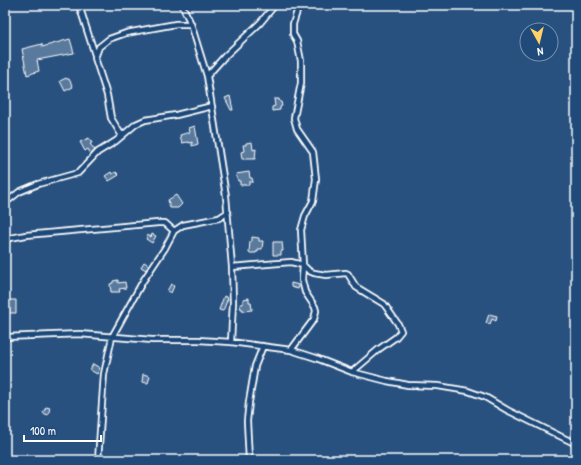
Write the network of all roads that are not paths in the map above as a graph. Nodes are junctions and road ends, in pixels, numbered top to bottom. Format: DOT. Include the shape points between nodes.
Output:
graph roads {
  1 [pos="80,5"];
  2 [pos="182,5"];
  3 [pos="275,5"];
  4 [pos="300,5"];
  5 [pos="191,24"];
  6 [pos="95,57"];
  7 [pos="208,76"];
  8 [pos="212,106"];
  9 [pos="122,136"];
  10 [pos="5,202"];
  11 [pos="228,212"];
  12 [pos="174,231"];
  13 [pos="5,239"];
  14 [pos="303,265"];
  15 [pos="232,266"];
  16 [pos="5,337"];
  17 [pos="112,337"];
  18 [pos="231,342"];
  19 [pos="263,346"];
  20 [pos="291,350"];
  21 [pos="352,372"];
  22 [pos="576,444"];
  23 [pos="98,460"];
  24 [pos="249,460"];
  1 -- 6 [label="street"];
  2 -- 5 [label="street"];
  3 -- 7 [label="street"];
  4 -- 14 [label="street" via="293,24 293,34 300,55 301,83 294,118 297,129 313,152 316,179 312,201 301,230"];
  5 -- 6 [label="street" via="160,26 118,35 103,43"];
  5 -- 7 [label="street"];
  6 -- 9 [label="street" via="107,94 111,118"];
  7 -- 8 [label="street"];
  8 -- 9 [label="street" via="145,120"];
  8 -- 11 [label="street"];
  9 -- 10 [label="street" via="98,152 78,173 32,186"];
  11 -- 12 [label="street" via="219,218 183,225"];
  11 -- 15 [label="street"];
  12 -- 13 [label="street" via="165,223 158,223"];
  12 -- 17 [label="street"];
  14 -- 15 [label="street" via="285,262"];
  14 -- 20 [label="street" via="302,285 316,311 314,319"];
  14 -- 21 [label="street" via="314,273 348,274 356,287 384,304 398,324 401,331 399,334"];
  15 -- 18 [label="street" via="234,302"];
  16 -- 17 [label="street" via="80,334"];
  17 -- 18 [label="street"];
  17 -- 23 [label="street" via="104,374"];
  18 -- 19 [label="street"];
  19 -- 20 [label="street"];
  19 -- 24 [label="street" via="255,366 248,402"];
  20 -- 21 [label="street"];
  21 -- 22 [label="street" via="408,385 468,391 485,397"];
}
